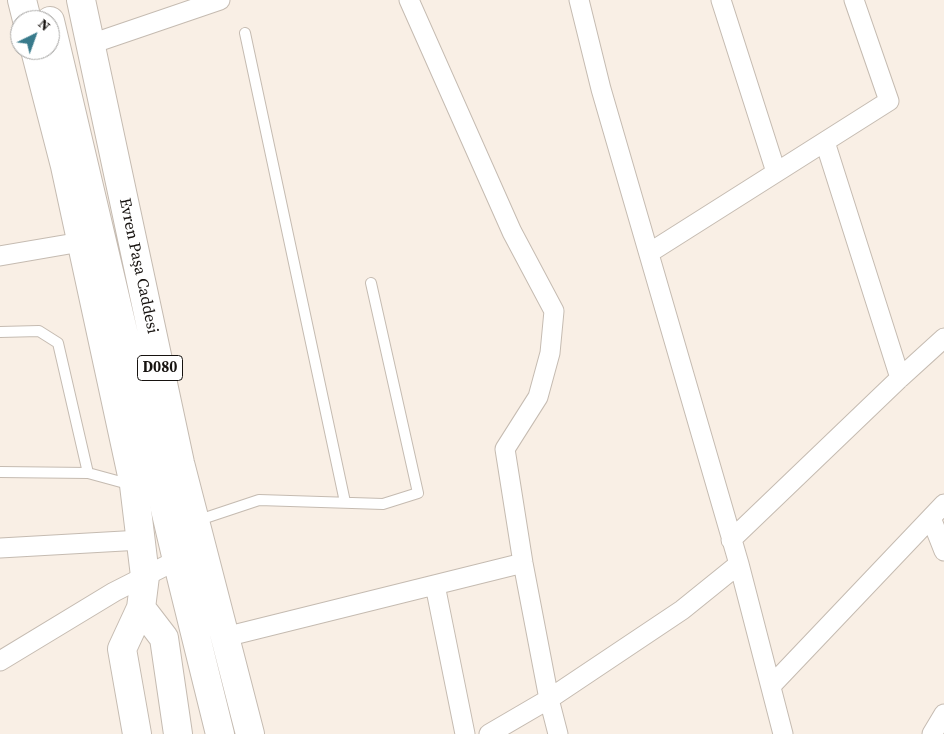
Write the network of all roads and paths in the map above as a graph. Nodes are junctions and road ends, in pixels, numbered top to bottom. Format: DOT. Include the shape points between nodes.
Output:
graph roads {
  1 [pos="81,0"];
  2 [pos="220,0"];
  3 [pos="409,0"];
  4 [pos="578,0"];
  5 [pos="721,0"];
  6 [pos="854,0"];
  7 [pos="245,33"];
  8 [pos="90,44"];
  9 [pos="38,60"];
  10 [pos="59,60"];
  11 [pos="825,142"];
  12 [pos="776,172"];
  13 [pos="81,242"];
  14 [pos="649,253"];
  15 [pos="0,256"];
  16 [pos="371,284"];
  17 [pos="0,332"];
  18 [pos="944,338"];
  19 [pos="900,378"];
  20 [pos="0,472"];
  21 [pos="88,473"];
  22 [pos="134,485"];
  23 [pos="345,502"];
  24 [pos="944,504"];
  25 [pos="932,518"];
  26 [pos="195,521"];
  27 [pos="141,540"];
  28 [pos="731,540"];
  29 [pos="0,548"];
  30 [pos="944,551"];
  31 [pos="177,560"];
  32 [pos="524,563"];
  33 [pos="739,564"];
  34 [pos="145,576"];
  35 [pos="435,585"];
  36 [pos="141,608"];
  37 [pos="225,637"];
  38 [pos="0,662"];
  39 [pos="771,686"];
  40 [pos="549,699"];
  41 [pos="944,714"];
  42 [pos="137,734"];
  43 [pos="178,734"];
  44 [pos="220,734"];
  45 [pos="250,734"];
  46 [pos="465,734"];
  47 [pos="489,734"];
  48 [pos="558,734"];
  49 [pos="783,734"];
  50 [pos="932,734"];
  1 -- 8 [label="main road, Evren Paşa Caddesi / D080"];
  2 -- 8 [label="street"];
  3 -- 32 [label="street" via="512,232 554,311 550,353 538,398 505,450"];
  4 -- 14 [label="street"];
  5 -- 12 [label="street"];
  6 -- 11 [label="street" via="889,101"];
  7 -- 23 [label="lane"];
  8 -- 26 [label="main road, Evren Paşa Caddesi / D080"];
  9 -- 13 [label="main road"];
  10 -- 31 [label="main road, Evren Paşa Caddesi / D080"];
  11 -- 12 [label="street"];
  11 -- 19 [label="street"];
  12 -- 14 [label="street"];
  13 -- 15 [label="street"];
  13 -- 22 [label="main road"];
  14 -- 28 [label="street"];
  16 -- 23 [label="lane" via="418,493 383,504"];
  17 -- 21 [label="lane" via="39,331 58,343"];
  18 -- 19 [label="street"];
  19 -- 28 [label="street"];
  20 -- 21 [label="lane"];
  21 -- 22 [label="lane"];
  22 -- 27 [label="main road"];
  23 -- 26 [label="lane" via="259,500"];
  24 -- 25 [label="street"];
  25 -- 30 [label="street"];
  25 -- 39 [label="street"];
  26 -- 37 [label="main road, Evren Paşa Caddesi / D080"];
  27 -- 29 [label="street"];
  27 -- 34 [label="main road"];
  28 -- 33 [label="street"];
  31 -- 34 [label="street"];
  31 -- 44 [label="main road, Evren Paşa Caddesi / D080"];
  32 -- 35 [label="street"];
  32 -- 40 [label="street"];
  33 -- 39 [label="street"];
  33 -- 40 [label="street" via="682,610"];
  34 -- 36 [label="main road"];
  34 -- 38 [label="street"];
  35 -- 37 [label="street"];
  35 -- 46 [label="street"];
  36 -- 42 [label="main road" via="122,649"];
  36 -- 43 [label="main road" via="164,638"];
  37 -- 45 [label="main road, Evren Paşa Caddesi / D080"];
  39 -- 49 [label="street"];
  40 -- 47 [label="street"];
  40 -- 48 [label="street"];
  41 -- 50 [label="street"];
}
